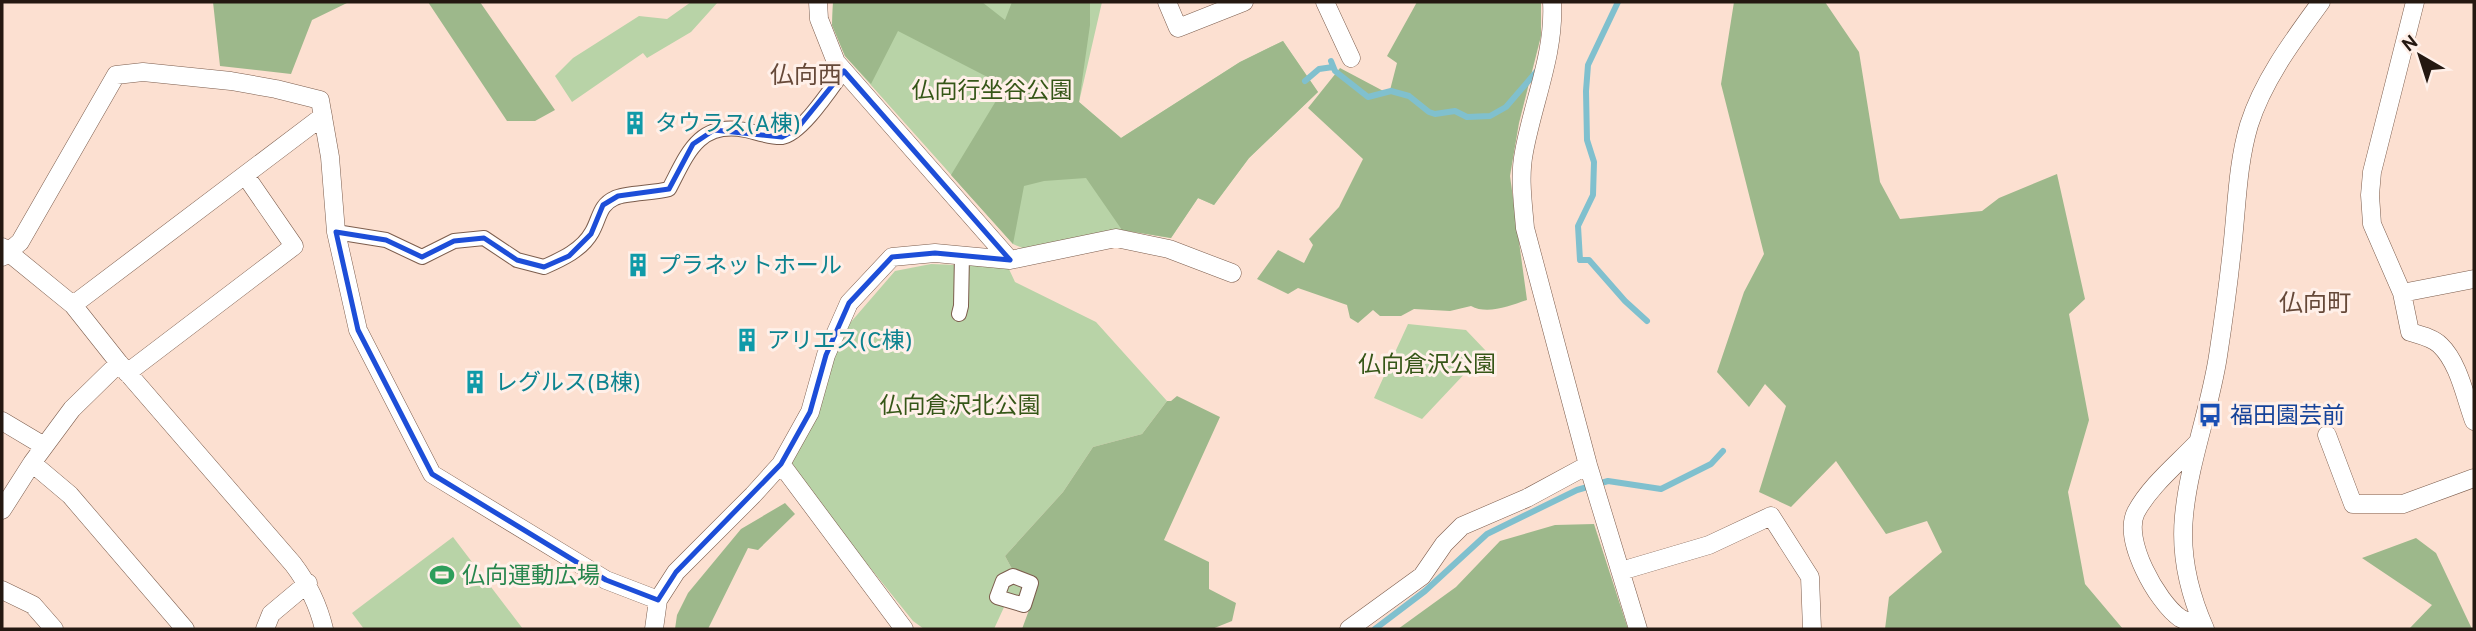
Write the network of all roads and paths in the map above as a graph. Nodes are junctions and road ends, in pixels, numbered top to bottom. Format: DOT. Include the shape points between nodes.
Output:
graph roads {
  1 [pos="818,2"];
  2 [pos="1167,2"];
  3 [pos="1244,2"];
  4 [pos="1325,2"];
  5 [pos="1552,2"];
  6 [pos="2321,2"];
  7 [pos="2415,2"];
  8 [pos="1351,58"];
  9 [pos="844,71"];
  10 [pos="323,116"];
  11 [pos="245,175"];
  12 [pos="336,232"];
  13 [pos="4,252"];
  14 [pos="962,256"];
  15 [pos="1010,260"];
  16 [pos="1231,274"];
  17 [pos="2474,279"];
  18 [pos="2402,293"];
  19 [pos="73,305"];
  20 [pos="959,314"];
  21 [pos="123,368"];
  22 [pos="2,421"];
  23 [pos="2474,421"];
  24 [pos="2327,435"];
  25 [pos="2197,443"];
  26 [pos="44,446"];
  27 [pos="32,463"];
  28 [pos="780,464"];
  29 [pos="1588,465"];
  30 [pos="2474,478"];
  31 [pos="2,510"];
  32 [pos="1620,571"];
  33 [pos="308,583"];
  34 [pos="2,590"];
  35 [pos="658,600"];
  36 [pos="54,629"];
  37 [pos="185,629"];
  38 [pos="265,629"];
  39 [pos="324,629"];
  40 [pos="654,629"];
  41 [pos="905,629"];
  42 [pos="1349,629"];
  43 [pos="1638,629"];
  44 [pos="1812,629"];
  45 [pos="2205,629"];
  1 -- 9 [label="street" via="819,19"];
  2 -- 3 [label="street" via="1178,28"];
  4 -- 8 [label="street"];
  5 -- 29 [label="street" via="1546,62 1523,154 1522,190 1525,228"];
  6 -- 25 [label="street" via="2266,85 2250,123 2241,158 2216,368"];
  7 -- 18 [label="street" via="2370,195 2372,224"];
  9 -- 12 [label="street" via="797,129 782,137 736,128 714,130 693,144 669,190 618,196 603,205 591,234 569,256 544,267 517,260 484,238 454,241 422,257 386,240"];
  9 -- 15 [label="street"];
  10 -- 11 [label="street"];
  10 -- 12 [label="street"];
  10 -- 13 [label="street" via="320,100 276,89 143,72 116,75 20,242"];
  11 -- 19 [label="street"];
  11 -- 21 [label="street" via="294,246"];
  12 -- 35 [label="street" via="358,330 432,474 606,580"];
  13 -- 19 [label="street"];
  14 -- 15 [label="street"];
  14 -- 20 [label="street"];
  14 -- 28 [label="street" via="892,257 849,303 826,355 810,412"];
  15 -- 16 [label="street" via="1116,238 1169,249"];
  17 -- 18 [label="street"];
  18 -- 23 [label="street" via="2410,332 2439,344 2446,353"];
  19 -- 21 [label="street"];
  21 -- 26 [label="street" via="72,409"];
  21 -- 33 [label="street"];
  22 -- 26 [label="street"];
  24 -- 30 [label="street" via="2353,503 2403,504"];
  25 -- 45 [label="street" via="2184,516 2184,562"];
  25 -- 45 [label="street" via="2134,515 2134,543 2159,595 2179,617"];
  26 -- 27 [label="street"];
  27 -- 31 [label="street"];
  27 -- 37 [label="street" via="79,505"];
  28 -- 35 [label="street" via="676,572"];
  28 -- 41 [label="street"];
  29 -- 32 [label="street"];
  29 -- 42 [label="street" via="1462,526 1422,576"];
  32 -- 43 [label="street"];
  32 -- 44 [label="street" via="1709,545 1771,516 1810,577"];
  33 -- 38 [label="street" via="271,614"];
  33 -- 39 [label="street"];
  34 -- 36 [label="street" via="33,605"];
  35 -- 40 [label="street"];
}
